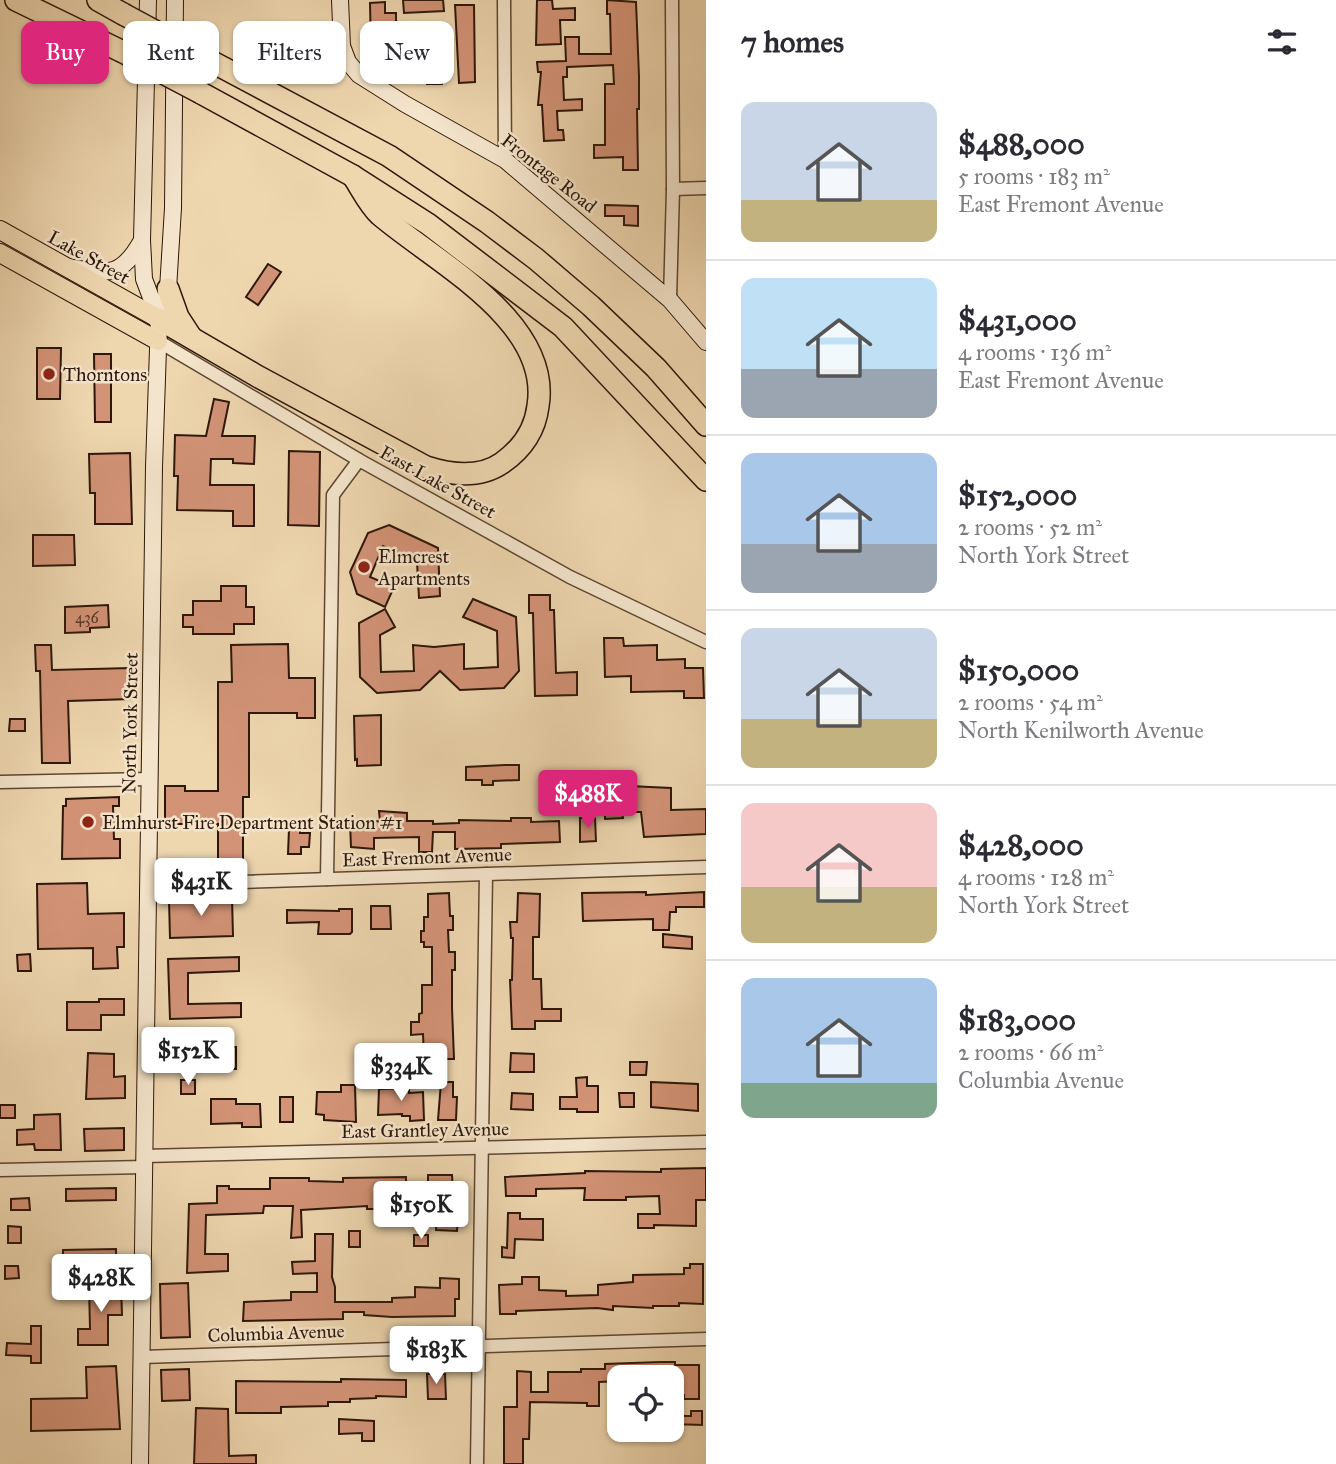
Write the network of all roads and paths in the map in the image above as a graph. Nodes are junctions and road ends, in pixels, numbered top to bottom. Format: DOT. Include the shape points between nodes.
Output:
graph roads {
  1 [pos="16,0"];
  2 [pos="35,0"];
  3 [pos="98,0"];
  4 [pos="148,0"];
  5 [pos="175,0"];
  6 [pos="340,0"];
  7 [pos="504,0"];
  8 [pos="672,0"];
  9 [pos="118,7"];
  10 [pos="121,51"];
  11 [pos="505,160"];
  12 [pos="353,176"];
  13 [pos="706,188"];
  14 [pos="673,189"];
  15 [pos="0,230"];
  16 [pos="142,240"];
  17 [pos="0,253"];
  18 [pos="58,264"];
  19 [pos="168,289"];
  20 [pos="670,300"];
  21 [pos="158,330"];
  22 [pos="192,339"];
  23 [pos="706,342"];
  24 [pos="706,425"];
  25 [pos="359,460"];
  26 [pos="706,480"];
  27 [pos="706,642"];
  28 [pos="150,779"];
  29 [pos="0,782"];
  30 [pos="706,867"];
  31 [pos="486,874"];
  32 [pos="327,879"];
  33 [pos="148,885"];
  34 [pos="706,1142"];
  35 [pos="482,1148"];
  36 [pos="144,1161"];
  37 [pos="0,1170"];
  38 [pos="706,1339"];
  39 [pos="478,1346"];
  40 [pos="142,1357"];
  41 [pos="140,1464"];
  42 [pos="477,1464"];
  1 -- 10 [label="highway"];
  2 -- 10 [label="highway"];
  3 -- 9 [label="highway"];
  4 -- 16 [label="main road, North York Street"];
  5 -- 19 [label="main road, North York Street"];
  6 -- 11 [label="main road, Frontage Road" via="342,46 359,75"];
  7 -- 11 [label="street"];
  8 -- 14 [label="street"];
  9 -- 24 [label="highway, bridge" via="389,156 486,222 591,306 656,368"];
  10 -- 12 [label="highway, bridge"];
  11 -- 20 [label="main road, Frontage Road"];
  12 -- 22 [label="highway" via="377,212 473,288 525,342 540,394 534,424 521,447 498,466 480,472 445,473 426,467"];
  12 -- 26 [label="highway" via="428,224 563,327"];
  13 -- 14 [label="street"];
  14 -- 20 [label="street"];
  15 -- 18 [label="main road, Lake Street"];
  16 -- 18 [label="main road" via="121,268 103,271"];
  16 -- 21 [label="main road, North York Street" via="144,279"];
  17 -- 21 [label="main road"];
  18 -- 21 [label="main road, Lake Street"];
  19 -- 21 [label="main road, North York Street"];
  19 -- 22 [label="highway"];
  20 -- 23 [label="main road, Frontage Road"];
  21 -- 22 [label="highway"];
  21 -- 25 [label="street, East Lake Street"];
  21 -- 28 [label="main road, North York Street"];
  25 -- 27 [label="street, East Lake Street" via="569,577"];
  25 -- 32 [label="street" via="332,495"];
  28 -- 29 [label="street"];
  28 -- 33 [label="main road, North York Street"];
  30 -- 31 [label="street, East Fremont Avenue"];
  31 -- 32 [label="street, East Fremont Avenue"];
  31 -- 35 [label="street"];
  32 -- 33 [label="street, East Fremont Avenue"];
  33 -- 36 [label="main road, North York Street"];
  34 -- 35 [label="street, East Grantley Avenue"];
  35 -- 36 [label="street, East Grantley Avenue"];
  35 -- 39 [label="street"];
  36 -- 37 [label="street, East Grantley Avenue"];
  36 -- 40 [label="main road, North York Street"];
  38 -- 39 [label="street, Columbia Avenue"];
  39 -- 40 [label="street, Columbia Avenue"];
  39 -- 42 [label="street"];
  40 -- 41 [label="main road, North York Street"];
}
